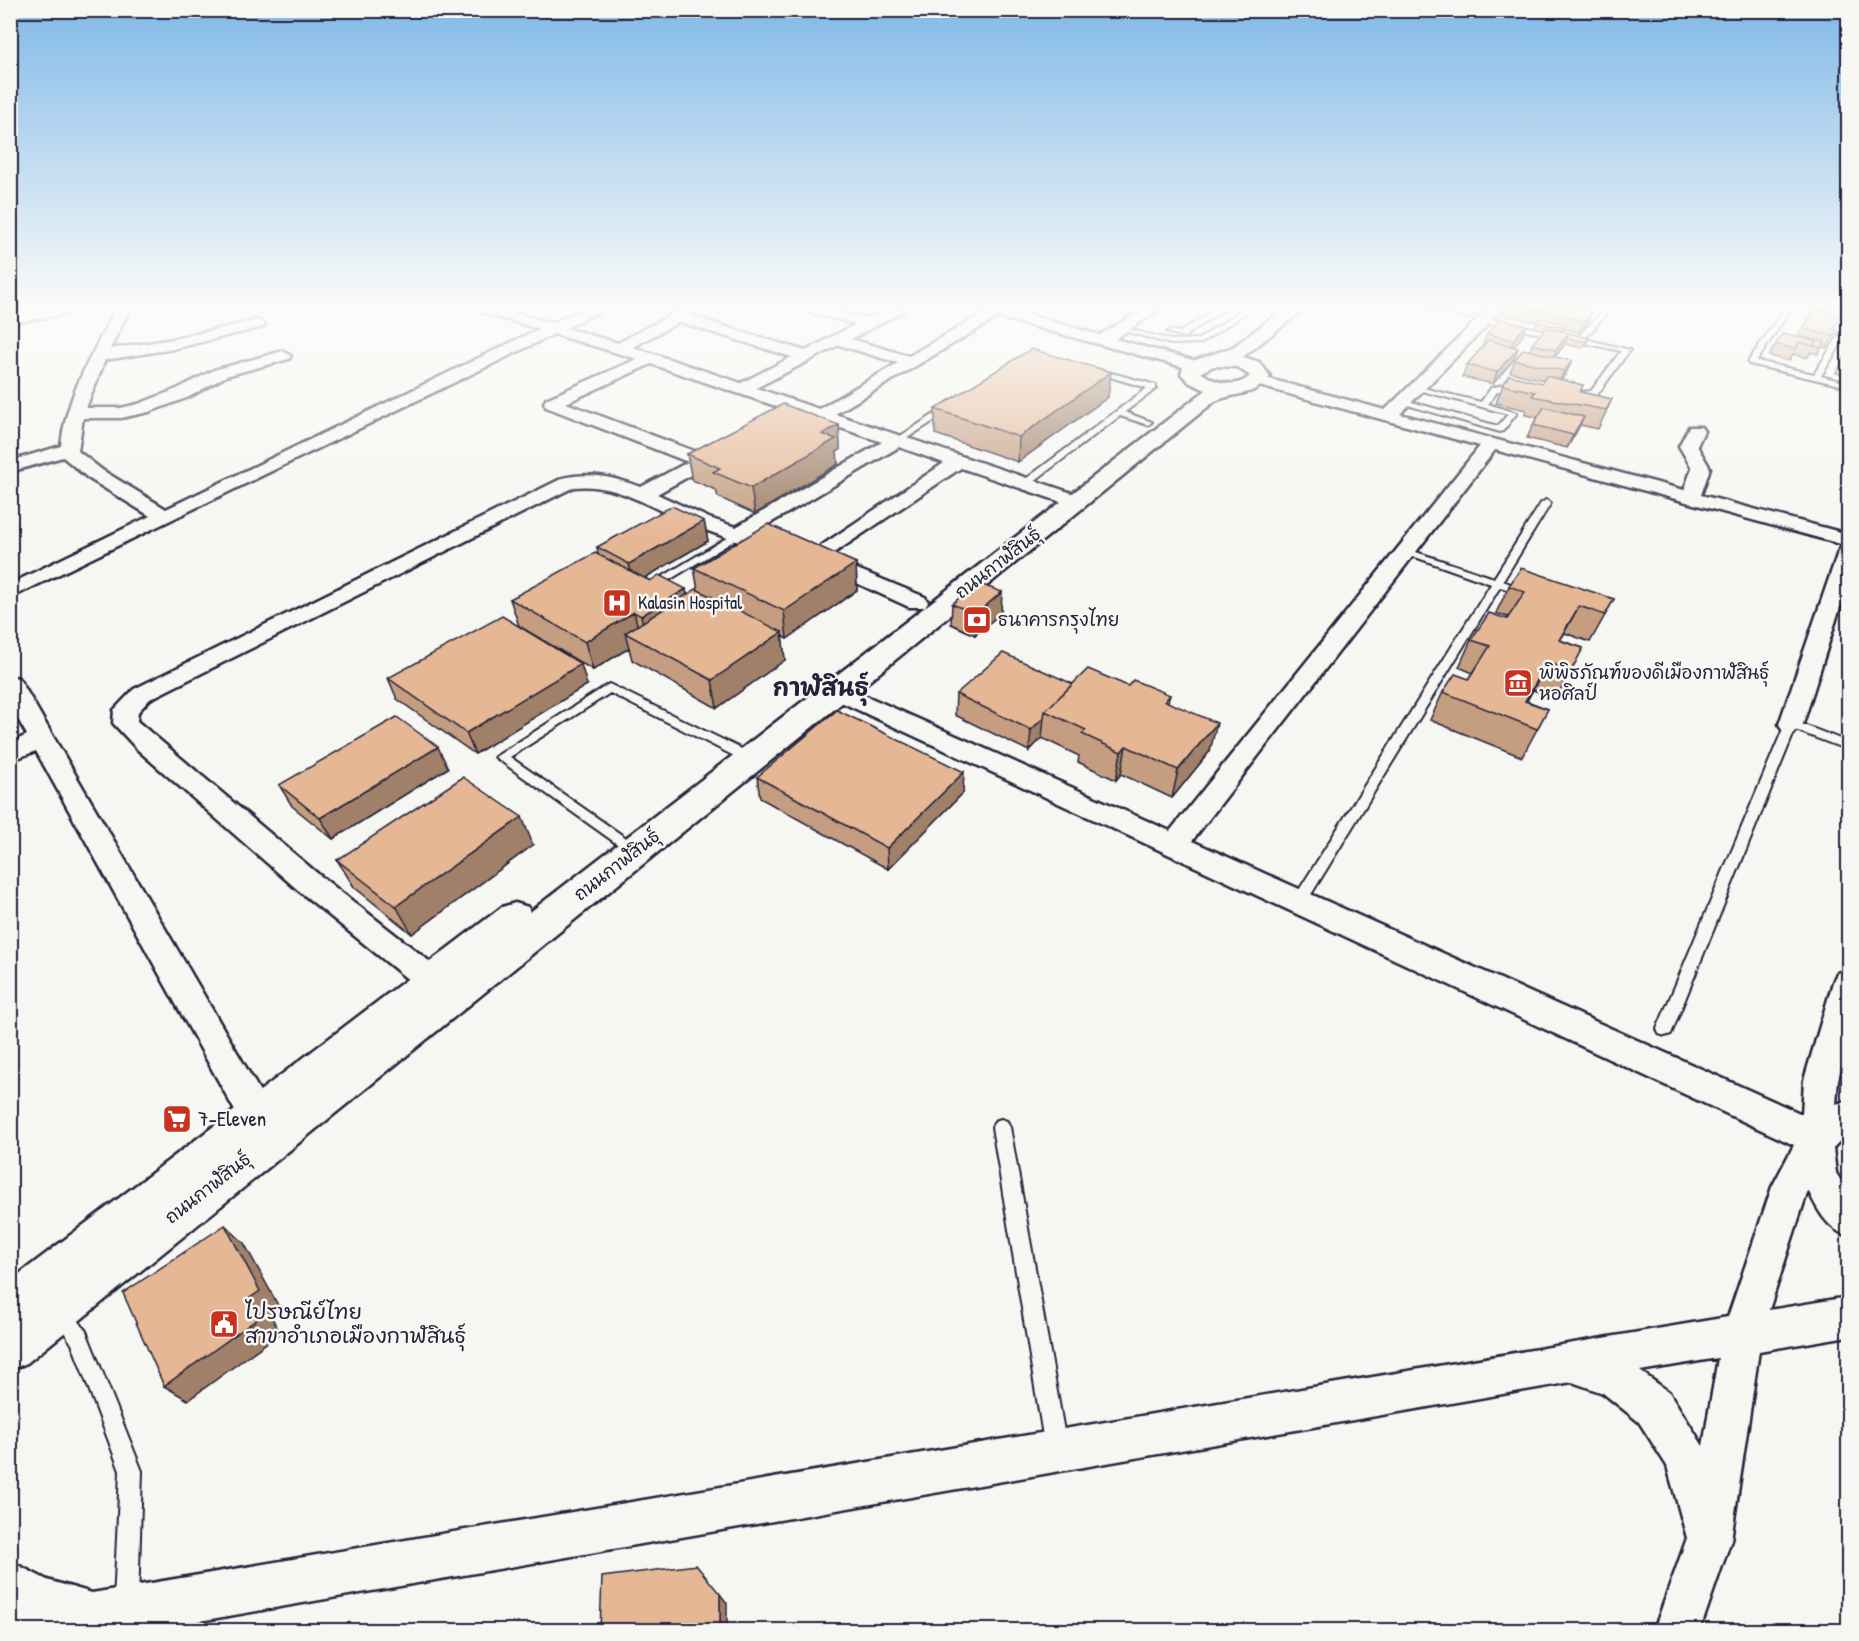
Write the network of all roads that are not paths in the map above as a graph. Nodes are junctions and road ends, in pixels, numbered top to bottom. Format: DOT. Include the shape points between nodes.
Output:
graph roads {
  1 [pos="88,386"];
  2 [pos="197,386"];
  3 [pos="435,386"];
  4 [pos="590,386"];
  5 [pos="732,386"];
  6 [pos="749,386"];
  7 [pos="871,386"];
  8 [pos="1148,386"];
  9 [pos="1198,386"];
  10 [pos="1216,386"];
  11 [pos="1273,386"];
  12 [pos="1417,386"];
  13 [pos="1509,386"];
  14 [pos="1600,386"];
  15 [pos="1415,388"];
  16 [pos="742,389"];
  17 [pos="1566,393"];
  18 [pos="1401,402"];
  19 [pos="957,404"];
  20 [pos="1483,405"];
  21 [pos="799,408"];
  22 [pos="78,413"];
  23 [pos="821,415"];
  24 [pos="1389,416"];
  25 [pos="780,418"];
  26 [pos="1133,418"];
  27 [pos="1695,431"];
  28 [pos="898,440"];
  29 [pos="1491,444"];
  30 [pos="732,445"];
  31 [pos="69,449"];
  32 [pos="702,461"];
  33 [pos="959,461"];
  34 [pos="10,467"];
  35 [pos="1053,493"];
  36 [pos="642,495"];
  37 [pos="1691,497"];
  38 [pos="1546,503"];
  39 [pos="165,517"];
  40 [pos="738,534"];
  41 [pos="1848,540"];
  42 [pos="1406,552"];
  43 [pos="1848,552"];
  44 [pos="813,558"];
  45 [pos="1497,582"];
  46 [pos="652,586"];
  47 [pos="10,592"];
  48 [pos="1542,597"];
  49 [pos="917,602"];
  50 [pos="10,683"];
  51 [pos="836,691"];
  52 [pos="1791,724"];
  53 [pos="41,739"];
  54 [pos="1848,746"];
  55 [pos="10,753"];
  56 [pos="740,754"];
  57 [pos="625,845"];
  58 [pos="1174,845"];
  59 [pos="1299,902"];
  60 [pos="432,981"];
  61 [pos="1848,982"];
  62 [pos="1840,1014"];
  63 [pos="1665,1029"];
  64 [pos="1848,1056"];
  65 [pos="1848,1115"];
  66 [pos="266,1127"];
  67 [pos="1001,1127"];
  68 [pos="1817,1138"];
  69 [pos="1848,1218"];
  70 [pos="58,1307"];
  71 [pos="10,1311"];
  72 [pos="1848,1317"];
  73 [pos="1742,1334"];
  74 [pos="10,1346"];
  75 [pos="1572,1362"];
  76 [pos="1056,1449"];
  77 [pos="1709,1540"];
  78 [pos="10,1584"];
  79 [pos="111,1614"];
  80 [pos="10,1630"];
  81 [pos="1677,1630"];
  1 -- 22 [label="street"];
  2 -- 22 [label="street" via="143,408 121,413"];
  3 -- 39 [label="street"];
  4 -- 32 [label="street" via="552,403"];
  5 -- 16 [label="street"];
  6 -- 16 [label="street"];
  7 -- 23 [label="street"];
  8 -- 26 [label="lane" via="1153,387"];
  9 -- 26 [label="main road, ถนนกาฬสินธุ์"];
  10 -- 35 [label="main road, ถนนกาฬสินธุ์" via="1208,397"];
  11 -- 24 [label="street"];
  12 -- 15 [label="street"];
  13 -- 20 [label="lane" via="1494,390"];
  14 -- 17 [label="lane" via="1594,393"];
  15 -- 18 [label="street"];
  15 -- 20 [label="lane"];
  16 -- 21 [label="street"];
  18 -- 20 [label="lane" via="1500,429 1513,412"];
  18 -- 24 [label="street"];
  19 -- 28 [label="lane"];
  21 -- 23 [label="street"];
  21 -- 25 [label="street"];
  22 -- 31 [label="street"];
  23 -- 28 [label="street"];
  24 -- 29 [label="street"];
  26 -- 35 [label="main road, ถนนกาฬสินธุ์"];
  27 -- 37 [label="street" via="1688,446 1701,468"];
  28 -- 33 [label="street"];
  28 -- 40 [label="street"];
  29 -- 37 [label="street"];
  29 -- 42 [label="street"];
  30 -- 32 [label="street"];
  31 -- 34 [label="street"];
  31 -- 39 [label="street" via="95,474"];
  32 -- 36 [label="street"];
  33 -- 35 [label="street"];
  33 -- 44 [label="street"];
  35 -- 49 [label="main road, ถนนกาฬสินธุ์"];
  35 -- 51 [label="main road, ถนนกาฬสินธุ์"];
  36 -- 40 [label="street"];
  36 -- 60 [label="street" via="597,480 570,482 142,694 126,710 125,723 147,744 308,882"];
  37 -- 41 [label="street"];
  38 -- 45 [label="lane"];
  39 -- 47 [label="street"];
  40 -- 44 [label="street"];
  40 -- 46 [label="lane"];
  42 -- 45 [label="lane"];
  42 -- 58 [label="street"];
  43 -- 52 [label="street"];
  44 -- 49 [label="street"];
  45 -- 48 [label="lane"];
  45 -- 59 [label="lane"];
  49 -- 56 [label="main road, ถนนกาฬสินธุ์"];
  50 -- 53 [label="street"];
  51 -- 56 [label="main road, ถนนกาฬสินธุ์"];
  51 -- 58 [label="street"];
  52 -- 54 [label="lane"];
  52 -- 63 [label="lane"];
  53 -- 55 [label="street"];
  53 -- 66 [label="street"];
  56 -- 57 [label="main road, ถนนกาฬสินธุ์"];
  56 -- 57 [label="lane" via="609,688 501,757"];
  57 -- 60 [label="main road, ถนนกาฬสินธุ์"];
  57 -- 66 [label="main road, ถนนกาฬสินธุ์"];
  58 -- 59 [label="street"];
  59 -- 68 [label="street"];
  60 -- 66 [label="main road, ถนนกาฬสินธุ์"];
  61 -- 62 [label="street"];
  62 -- 64 [label="street"];
  62 -- 68 [label="street" via="1821,1080"];
  65 -- 68 [label="street" via="1828,1123"];
  66 -- 70 [label="main road, ถนนกาฬสินธุ์"];
  66 -- 71 [label="main road, ถนนกาฬสินธุ์"];
  67 -- 76 [label="lane"];
  68 -- 69 [label="street" via="1815,1160 1824,1186"];
  68 -- 73 [label="street" via="1791,1187"];
  70 -- 74 [label="main road, ถนนกาฬสินธุ์"];
  70 -- 79 [label="lane" via="79,1338 131,1471"];
  72 -- 73 [label="street"];
  73 -- 75 [label="street"];
  73 -- 77 [label="street"];
  75 -- 76 [label="street"];
  75 -- 77 [label="street" via="1615,1377 1654,1407 1686,1457"];
  76 -- 79 [label="street"];
  77 -- 81 [label="street"];
  78 -- 79 [label="street" via="38,1600"];
  79 -- 80 [label="street"];
}
